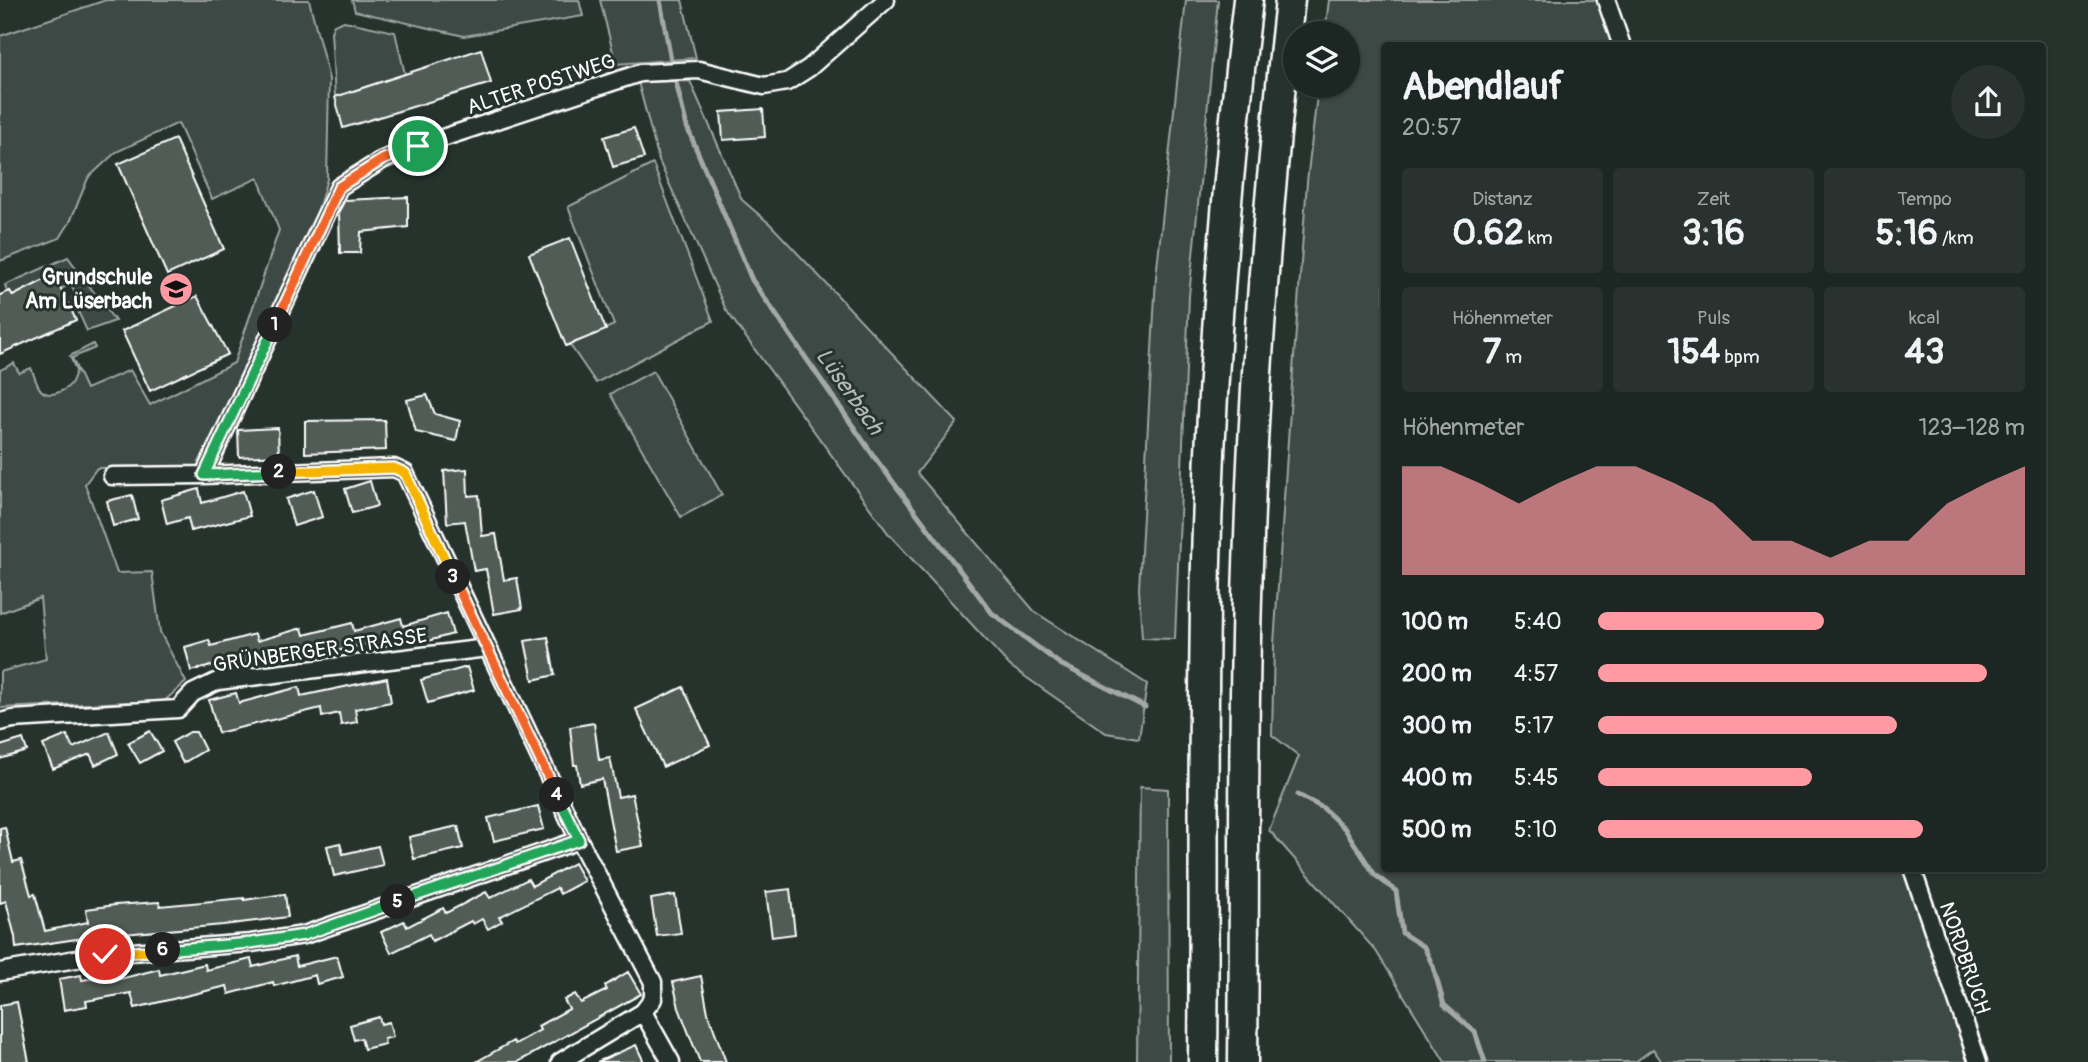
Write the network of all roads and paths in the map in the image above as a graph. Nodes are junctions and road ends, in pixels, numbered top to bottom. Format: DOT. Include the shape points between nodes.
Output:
graph roads {
  1 [pos="886,0"];
  2 [pos="1248,0"];
  3 [pos="1290,0"];
  4 [pos="1606,0"];
  5 [pos="1621,42"];
  6 [pos="204,475"];
  7 [pos="113,476"];
  8 [pos="487,648"];
  9 [pos="0,722"];
  10 [pos="579,840"];
  11 [pos="1913,872"];
  12 [pos="0,972"];
  13 [pos="643,1012"];
  14 [pos="559,1062"];
  15 [pos="671,1062"];
  16 [pos="1203,1062"];
  17 [pos="1243,1062"];
  18 [pos="1978,1062"];
  1 -- 6 [label="street, ALTER POSTWEG" via="787,82 765,86 699,70 640,73 418,146 382,160 339,187"];
  2 -- 16 [label="highway" via="1225,225 1207,529"];
  3 -- 17 [label="highway" via="1275,131 1253,423"];
  4 -- 5 [label="street"];
  6 -- 7 [label="street"];
  6 -- 8 [label="street" via="394,468 405,473"];
  8 -- 9 [label="street, GRÜNBERGER STRASSE" via="218,681 193,693 177,709"];
  8 -- 10 [label="street"];
  10 -- 12 [label="street" via="304,935 105,954"];
  10 -- 13 [label="street" via="653,982 653,999"];
  11 -- 18 [label="street, NORDBRUCH"];
  13 -- 14 [label="street"];
  13 -- 15 [label="street"];
}
